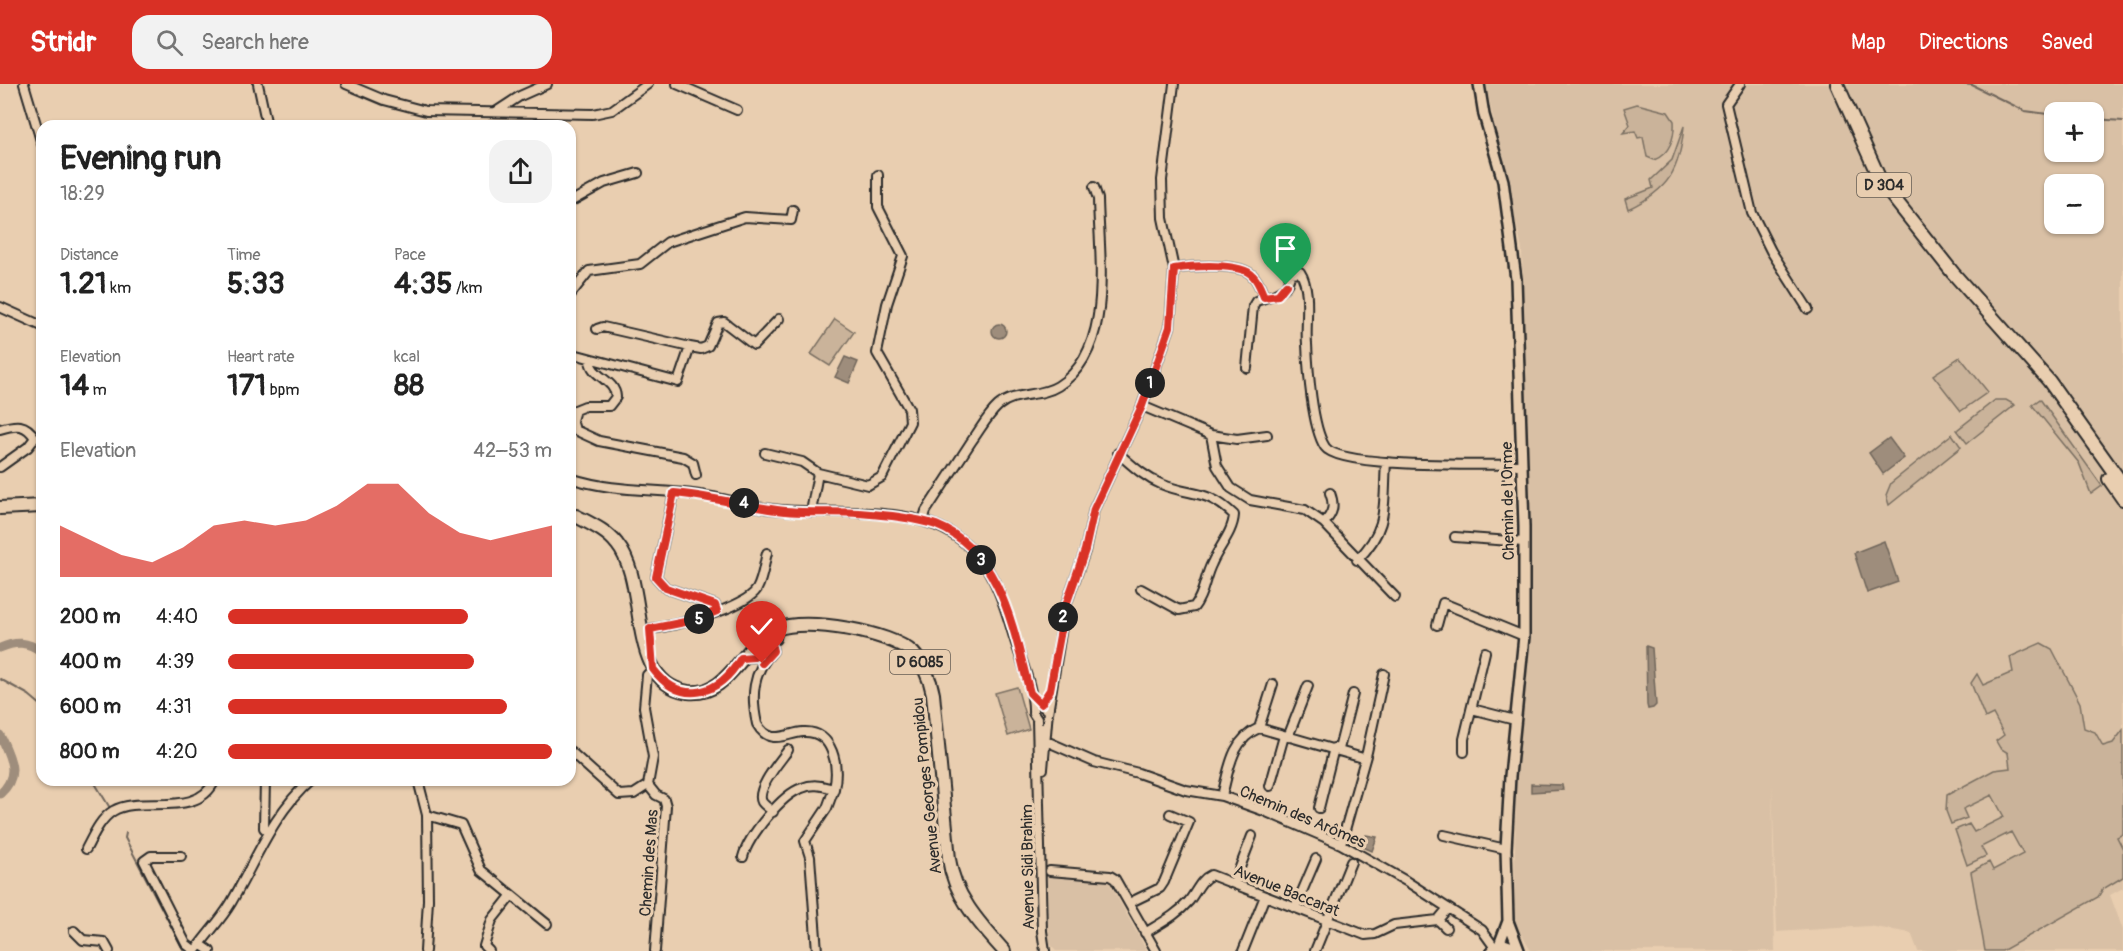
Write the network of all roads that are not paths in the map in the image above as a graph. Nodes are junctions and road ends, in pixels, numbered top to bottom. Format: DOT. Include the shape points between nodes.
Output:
graph roads {
  1 [pos="24,84"];
  2 [pos="258,84"];
  3 [pos="346,84"];
  4 [pos="547,84"];
  5 [pos="648,84"];
  6 [pos="677,84"];
  7 [pos="1174,84"];
  8 [pos="1479,84"];
  9 [pos="1740,84"];
  10 [pos="1837,84"];
  11 [pos="737,110"];
  12 [pos="497,111"];
  13 [pos="266,120"];
  14 [pos="36,124"];
  15 [pos="638,173"];
  16 [pos="878,175"];
  17 [pos="1094,188"];
  18 [pos="576,199"];
  19 [pos="793,210"];
  20 [pos="1174,269"];
  21 [pos="576,287"];
  22 [pos="1264,297"];
  23 [pos="0,307"];
  24 [pos="1808,309"];
  25 [pos="779,319"];
  26 [pos="36,323"];
  27 [pos="2000,327"];
  28 [pos="597,329"];
  29 [pos="690,347"];
  30 [pos="576,355"];
  31 [pos="591,360"];
  32 [pos="1246,368"];
  33 [pos="1142,406"];
  34 [pos="576,410"];
  35 [pos="0,429"];
  36 [pos="576,430"];
  37 [pos="1211,435"];
  38 [pos="1267,435"];
  39 [pos="765,453"];
  40 [pos="1118,453"];
  41 [pos="1386,462"];
  42 [pos="1522,465"];
  43 [pos="0,467"];
  44 [pos="818,473"];
  45 [pos="696,475"];
  46 [pos="576,480"];
  47 [pos="2123,485"];
  48 [pos="674,493"];
  49 [pos="1330,493"];
  50 [pos="2123,499"];
  51 [pos="36,506"];
  52 [pos="0,508"];
  53 [pos="812,512"];
  54 [pos="576,516"];
  55 [pos="576,516"];
  56 [pos="923,521"];
  57 [pos="1324,523"];
  58 [pos="1455,537"];
  59 [pos="1524,542"];
  60 [pos="766,553"];
  61 [pos="1357,560"];
  62 [pos="634,585"];
  63 [pos="1141,589"];
  64 [pos="1395,597"];
  65 [pos="717,611"];
  66 [pos="1437,626"];
  67 [pos="778,628"];
  68 [pos="650,629"];
  69 [pos="1524,636"];
  70 [pos="771,643"];
  71 [pos="1485,652"];
  72 [pos="741,658"];
  73 [pos="653,669"];
  74 [pos="1384,674"];
  75 [pos="1274,684"];
  76 [pos="1308,686"];
  77 [pos="1050,690"];
  78 [pos="1353,694"];
  79 [pos="1038,706"];
  80 [pos="1472,709"];
  81 [pos="1047,714"];
  82 [pos="1037,720"];
  83 [pos="1515,720"];
  84 [pos="1259,729"];
  85 [pos="1286,736"];
  86 [pos="1046,741"];
  87 [pos="1337,749"];
  88 [pos="788,750"];
  89 [pos="1464,752"];
  90 [pos="576,756"];
  91 [pos="1363,758"];
  92 [pos="1040,783"];
  93 [pos="648,785"];
  94 [pos="211,786"];
  95 [pos="265,786"];
  96 [pos="305,786"];
  97 [pos="419,786"];
  98 [pos="1270,786"];
  99 [pos="834,789"];
  100 [pos="1221,796"];
  101 [pos="1320,808"];
  102 [pos="773,812"];
  103 [pos="1170,814"];
  104 [pos="427,815"];
  105 [pos="268,832"];
  106 [pos="1444,835"];
  107 [pos="1252,837"];
  108 [pos="1341,844"];
  109 [pos="86,849"];
  110 [pos="1506,849"];
  111 [pos="181,856"];
  112 [pos="743,857"];
  113 [pos="1316,859"];
  114 [pos="1351,862"];
  115 [pos="1050,871"];
  116 [pos="1234,883"];
  117 [pos="511,896"];
  118 [pos="1265,896"];
  119 [pos="1129,903"];
  120 [pos="1295,908"];
  121 [pos="1448,908"];
  122 [pos="1438,920"];
  123 [pos="1328,921"];
  124 [pos="1508,921"];
  125 [pos="547,924"];
  126 [pos="1446,928"];
  127 [pos="75,931"];
  128 [pos="1145,933"];
  129 [pos="1495,948"];
  130 [pos="197,949"];
  131 [pos="1519,950"];
  132 [pos="109,951"];
  133 [pos="210,951"];
  134 [pos="424,951"];
  135 [pos="489,951"];
  136 [pos="656,951"];
  137 [pos="817,951"];
  138 [pos="1004,951"];
  139 [pos="1045,951"];
  140 [pos="1156,951"];
  141 [pos="1243,951"];
  142 [pos="1314,951"];
  1 -- 14 [label="street"];
  2 -- 13 [label="street"];
  3 -- 12 [label="street" via="413,109"];
  4 -- 12 [label="street"];
  5 -- 12 [label="street" via="604,114"];
  6 -- 11 [label="street"];
  7 -- 20 [label="street, Avenue Sidi Brahim" via="1162,180 1163,218"];
  8 -- 42 [label="street, Chemin de l'Orme" via="1503,181 1513,243"];
  9 -- 24 [label="street" via="1726,104 1745,191 1771,251"];
  10 -- 27 [label="main road, D 304" via="1881,182"];
  15 -- 18 [label="street" via="604,183"];
  16 -- 44 [label="street" via="878,207 903,256 887,304 877,353 909,409 910,422 878,481 861,485"];
  17 -- 56 [label="street" via="1098,199 1098,302 1095,333 1087,354 1072,374 1054,388 1009,399 992,411"];
  19 -- 21 [label="street" via="791,220 760,216 739,219 668,242 640,264 594,269"];
  20 -- 22 [label="street" via="1209,266 1245,270 1253,275"];
  20 -- 33 [label="street, Avenue Sidi Brahim" via="1170,327"];
  22 -- 32 [label="street" via="1253,306"];
  22 -- 41 [label="street" via="1278,295 1290,280 1290,273 1300,272 1306,292 1310,385 1320,435 1334,455"];
  23 -- 26 [label="street"];
  25 -- 29 [label="street" via="756,344 721,322 708,346"];
  27 -- 47 [label="main road, D 304" via="2049,381"];
  27 -- 50 [label="main road, D 304"];
  28 -- 29 [label="street" via="603,327"];
  29 -- 31 [label="street" via="678,382"];
  30 -- 31 [label="street"];
  31 -- 34 [label="street" via="593,370 615,389 616,397 609,406"];
  33 -- 37 [label="street"];
  33 -- 40 [label="street, Avenue Sidi Brahim"];
  35 -- 43 [label="street" via="23,425 35,438"];
  36 -- 45 [label="street" via="599,441 683,457 693,464"];
  37 -- 38 [label="street" via="1237,439"];
  37 -- 57 [label="street" via="1216,466 1231,488 1250,500 1305,510"];
  39 -- 44 [label="street" via="802,462"];
  40 -- 63 [label="street" via="1149,479 1205,494 1234,514 1234,523 1210,565 1202,597 1194,607 1179,610"];
  40 -- 77 [label="street, Avenue Sidi Brahim" via="1094,509 1065,608"];
  41 -- 42 [label="street"];
  41 -- 61 [label="street" via="1380,532"];
  42 -- 59 [label="street, Chemin de l'Orme"];
  44 -- 53 [label="street"];
  46 -- 48 [label="street" via="597,486"];
  48 -- 53 [label="street"];
  48 -- 65 [label="street" via="656,577 666,588 715,605"];
  49 -- 57 [label="street" via="1334,502 1332,513"];
  51 -- 52 [label="main road"];
  53 -- 56 [label="street"];
  54 -- 62 [label="main road" via="597,527 618,545"];
  55 -- 68 [label="main road" via="600,524 622,540 641,581"];
  56 -- 79 [label="street" via="956,536 992,575 1004,601 1030,693"];
  57 -- 61 [label="street"];
  58 -- 59 [label="street"];
  59 -- 69 [label="street, Chemin de l'Orme"];
  60 -- 65 [label="street" via="759,584 752,595"];
  61 -- 64 [label="street"];
  62 -- 68 [label="main road" via="640,596 645,628"];
  62 -- 73 [label="main road"];
  65 -- 68 [label="street"];
  66 -- 69 [label="street" via="1443,603"];
  67 -- 70 [label="street" via="779,636"];
  67 -- 72 [label="main road, Avenue Georges Pompidou / D 6085" via="758,640"];
  67 -- 138 [label="main road, Avenue Georges Pompidou / D 6085" via="814,625 883,637 903,646 921,663 934,700 950,871 962,898"];
  68 -- 73 [label="main road"];
  69 -- 83 [label="street, Chemin de l'Orme"];
  70 -- 72 [label="street" via="754,657"];
  70 -- 99 [label="street" via="773,651 754,681 757,724 760,730 775,737 810,733 827,744 837,766"];
  71 -- 80 [label="street"];
  72 -- 73 [label="main road, Avenue Georges Pompidou / D 6085" via="716,687 698,692 672,687"];
  73 -- 93 [label="street" via="647,675 644,707 653,757"];
  74 -- 91 [label="street"];
  75 -- 84 [label="street"];
  76 -- 85 [label="street"];
  77 -- 79 [label="street"];
  77 -- 81 [label="street, Avenue Sidi Brahim"];
  78 -- 87 [label="street"];
  79 -- 81 [label="street" via="1047,708"];
  79 -- 82 [label="street"];
  80 -- 83 [label="street"];
  80 -- 89 [label="street"];
  81 -- 82 [label="street"];
  81 -- 86 [label="street, Avenue Sidi Brahim"];
  82 -- 86 [label="street"];
  82 -- 92 [label="street, Avenue Sidi Brahim"];
  83 -- 110 [label="street, Chemin de l'Orme"];
  84 -- 85 [label="street"];
  84 -- 100 [label="street" via="1236,746"];
  85 -- 87 [label="street"];
  85 -- 98 [label="street"];
  86 -- 92 [label="street, Avenue Sidi Brahim"];
  86 -- 100 [label="street, Chemin des Arômes" via="1094,762 1186,790"];
  87 -- 91 [label="street"];
  87 -- 101 [label="street"];
  88 -- 102 [label="street" via="769,776 762,796 762,802"];
  90 -- 93 [label="street" via="619,795 634,794"];
  91 -- 108 [label="street"];
  92 -- 139 [label="street, Avenue Sidi Brahim"];
  93 -- 136 [label="street, Chemin des Mas" via="664,799 666,806"];
  94 -- 109 [label="street" via="198,798 176,804 114,810 105,817"];
  95 -- 105 [label="street" via="264,828"];
  96 -- 105 [label="street"];
  97 -- 104 [label="street"];
  99 -- 102 [label="street" via="818,784 801,788"];
  99 -- 137 [label="street" via="805,841 810,857"];
  100 -- 108 [label="street, Chemin des Arômes"];
  102 -- 112 [label="street" via="746,844"];
  103 -- 119 [label="street" via="1189,822 1164,882 1160,888"];
  104 -- 117 [label="street" via="461,825 482,870"];
  104 -- 134 [label="street"];
  105 -- 130 [label="street" via="230,905"];
  106 -- 110 [label="street"];
  107 -- 116 [label="street"];
  108 -- 121 [label="street, Chemin des Arômes"];
  110 -- 124 [label="street, Chemin de l'Orme"];
  111 -- 130 [label="street" via="151,856 144,861 186,944"];
  113 -- 120 [label="street"];
  114 -- 123 [label="street"];
  115 -- 119 [label="street" via="1110,876"];
  116 -- 118 [label="street, Avenue Baccarat"];
  116 -- 128 [label="street, Avenue Baccarat" via="1211,875 1203,879 1179,911"];
  117 -- 125 [label="street"];
  117 -- 135 [label="street" via="492,920 485,943"];
  118 -- 120 [label="street, Avenue Baccarat"];
  118 -- 141 [label="street"];
  119 -- 128 [label="street"];
  120 -- 123 [label="street, Avenue Baccarat"];
  121 -- 122 [label="street"];
  121 -- 129 [label="street, Chemin des Arômes" via="1482,930"];
  122 -- 123 [label="street, Avenue Baccarat" via="1394,925 1365,935"];
  122 -- 126 [label="street"];
  123 -- 142 [label="street"];
  124 -- 129 [label="street, Chemin de l'Orme"];
  124 -- 131 [label="street, Chemin de l'Orme"];
  127 -- 132 [label="street" via="83,940 104,942"];
  128 -- 140 [label="street"];
  129 -- 131 [label="street" via="1509,944"];
  130 -- 133 [label="street"];
}
